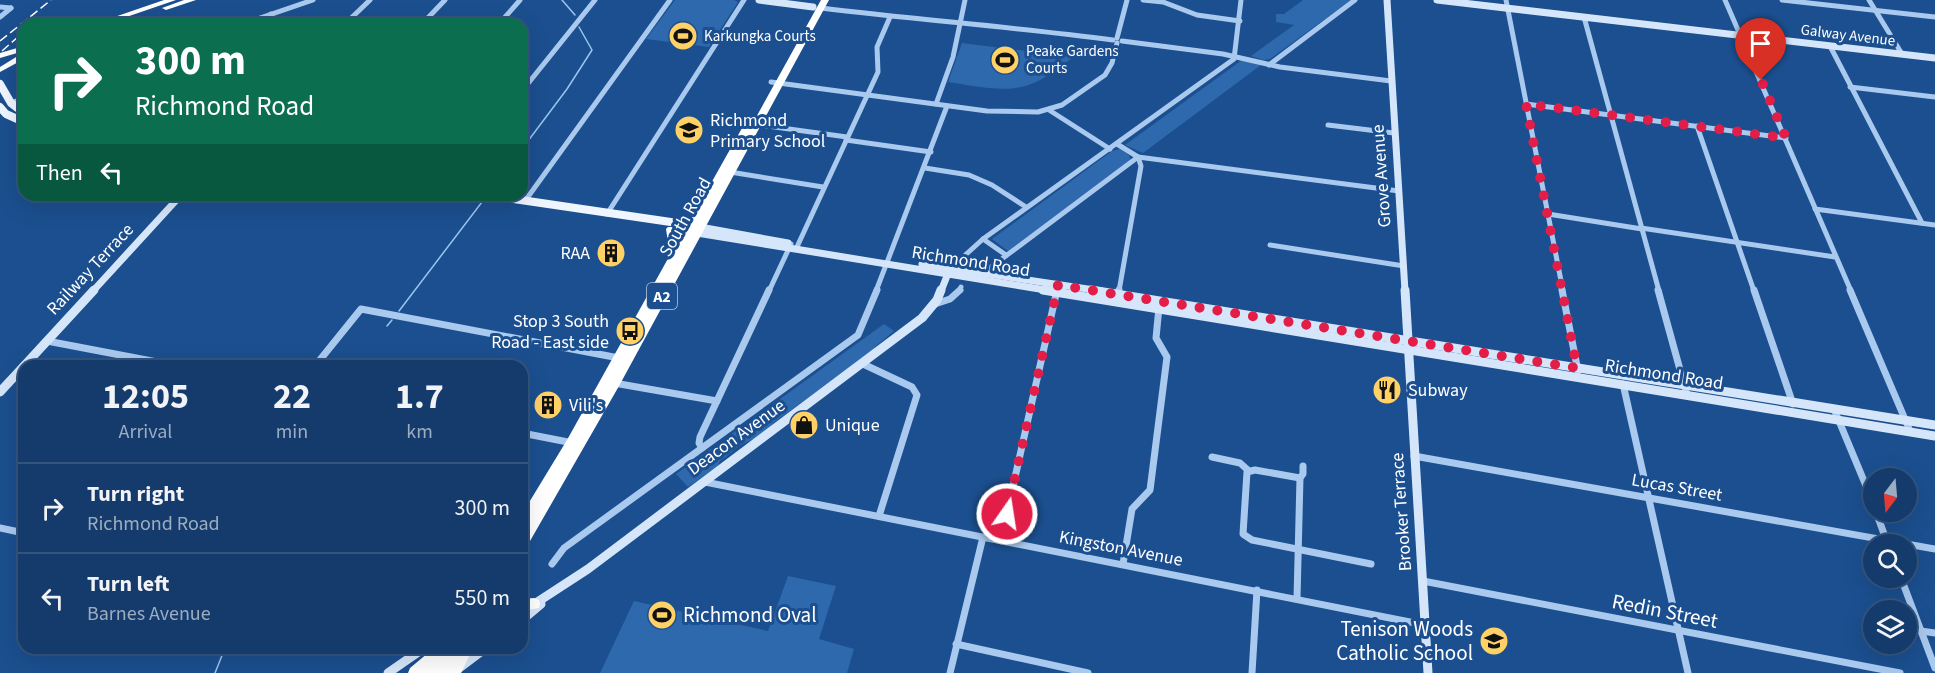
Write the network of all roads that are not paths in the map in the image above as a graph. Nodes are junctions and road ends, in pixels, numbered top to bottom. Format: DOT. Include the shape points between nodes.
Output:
graph roads {
  1 [pos="172,0"];
  2 [pos="192,0"];
  3 [pos="313,0"];
  4 [pos="370,0"];
  5 [pos="445,0"];
  6 [pos="520,0"];
  7 [pos="595,0"];
  8 [pos="670,0"];
  9 [pos="744,0"];
  10 [pos="759,0"];
  11 [pos="965,0"];
  12 [pos="1127,0"];
  13 [pos="1143,0"];
  14 [pos="1241,0"];
  15 [pos="1355,0"];
  16 [pos="1387,0"];
  17 [pos="1437,0"];
  18 [pos="1506,0"];
  19 [pos="1725,0"];
  20 [pos="1782,0"];
  21 [pos="1869,0"];
  22 [pos="818,3"];
  23 [pos="0,7"];
  24 [pos="1508,8"];
  25 [pos="1875,10"];
  26 [pos="271,14"];
  27 [pos="0,17"];
  28 [pos="890,17"];
  29 [pos="1584,17"];
  30 [pos="1935,17"];
  31 [pos="116,18"];
  32 [pos="137,18"];
  33 [pos="260,18"];
  34 [pos="272,18"];
  35 [pos="351,18"];
  36 [pos="428,18"];
  37 [pos="504,18"];
  38 [pos="1240,21"];
  39 [pos="960,23"];
  40 [pos="1741,36"];
  41 [pos="1117,41"];
  42 [pos="1830,46"];
  43 [pos="1902,54"];
  44 [pos="18,57"];
  45 [pos="1235,57"];
  46 [pos="1935,58"];
  47 [pos="18,59"];
  48 [pos="0,63"];
  49 [pos="1269,65"];
  50 [pos="0,70"];
  51 [pos="1391,81"];
  52 [pos="775,82"];
  53 [pos="0,84"];
  54 [pos="528,84"];
  55 [pos="1850,87"];
  56 [pos="867,94"];
  57 [pos="1935,97"];
  58 [pos="18,100"];
  59 [pos="11,103"];
  60 [pos="936,104"];
  61 [pos="1526,104"];
  62 [pos="947,106"];
  63 [pos="0,107"];
  64 [pos="18,108"];
  65 [pos="1049,110"];
  66 [pos="1610,115"];
  67 [pos="18,119"];
  68 [pos="752,124"];
  69 [pos="1328,125"];
  70 [pos="1697,126"];
  71 [pos="1394,133"];
  72 [pos="1786,138"];
  73 [pos="847,139"];
  74 [pos="1117,144"];
  75 [pos="1110,149"];
  76 [pos="931,152"];
  77 [pos="1138,157"];
  78 [pos="925,168"];
  79 [pos="730,172"];
  80 [pos="823,187"];
  81 [pos="1399,191"];
  82 [pos="528,197"];
  83 [pos="175,201"];
  84 [pos="525,201"];
  85 [pos="1026,207"];
  86 [pos="1815,209"];
  87 [pos="607,214"];
  88 [pos="1548,214"];
  89 [pos="1922,223"];
  90 [pos="1935,225"];
  91 [pos="671,229"];
  92 [pos="693,229"];
  93 [pos="1642,229"];
  94 [pos="983,239"];
  95 [pos="1736,242"];
  96 [pos="1270,245"];
  97 [pos="793,246"];
  98 [pos="674,253"];
  99 [pos="1006,255"];
  100 [pos="1835,257"];
  101 [pos="963,258"];
  102 [pos="888,262"];
  103 [pos="1404,266"];
  104 [pos="949,272"];
  105 [pos="985,277"];
  106 [pos="961,287"];
  107 [pos="1057,288"];
  108 [pos="1118,298"];
  109 [pos="934,304"];
  110 [pos="1159,305"];
  111 [pos="47,341"];
  112 [pos="1408,345"];
  113 [pos="622,358"];
  114 [pos="30,360"];
  115 [pos="147,360"];
  116 [pos="320,360"];
  117 [pos="863,364"];
  118 [pos="18,372"];
  119 [pos="1578,372"];
  120 [pos="1621,374"];
  121 [pos="609,382"];
  122 [pos="1623,384"];
  123 [pos="1684,385"];
  124 [pos="0,392"];
  125 [pos="1687,395"];
  126 [pos="717,401"];
  127 [pos="1793,403"];
  128 [pos="1834,409"];
  129 [pos="1797,413"];
  130 [pos="1839,420"];
  131 [pos="1905,420"];
  132 [pos="1934,430"];
  133 [pos="1910,432"];
  134 [pos="528,434"];
  135 [pos="575,444"];
  136 [pos="702,448"];
  137 [pos="1414,456"];
  138 [pos="1212,457"];
  139 [pos="1303,466"];
  140 [pos="1249,471"];
  141 [pos="1300,478"];
  142 [pos="1863,478"];
  143 [pos="705,482"];
  144 [pos="1648,497"];
  145 [pos="528,516"];
  146 [pos="879,516"];
  147 [pos="0,528"];
  148 [pos="18,532"];
  149 [pos="528,533"];
  150 [pos="983,537"];
  151 [pos="1863,538"];
  152 [pos="1001,540"];
  153 [pos="1917,547"];
  154 [pos="1298,549"];
  155 [pos="1935,549"];
  156 [pos="552,564"];
  157 [pos="1123,564"];
  158 [pos="1371,564"];
  159 [pos="1423,581"];
  160 [pos="1905,588"];
  161 [pos="1257,590"];
  162 [pos="555,592"];
  163 [pos="1297,598"];
  164 [pos="528,605"];
  165 [pos="528,615"];
  166 [pos="1425,625"];
  167 [pos="1921,631"];
  168 [pos="1679,632"];
  169 [pos="1935,633"];
  170 [pos="956,644"];
  171 [pos="415,654"];
  172 [pos="450,654"];
  173 [pos="452,654"];
  174 [pos="455,654"];
  175 [pos="477,654"];
  176 [pos="1935,668"];
  177 [pos="388,673"];
  178 [pos="415,673"];
  179 [pos="426,673"];
  180 [pos="448,673"];
  181 [pos="950,673"];
  182 [pos="1088,673"];
  183 [pos="1252,673"];
  184 [pos="1428,673"];
  185 [pos="1688,673"];
  186 [pos="1900,673"];
  1 -- 31 [label="highway"];
  2 -- 32 [label="highway"];
  3 -- 26 [label="street"];
  4 -- 35 [label="street"];
  5 -- 36 [label="street"];
  6 -- 37 [label="street"];
  7 -- 54 [label="street"];
  8 -- 82 [label="street"];
  9 -- 87 [label="street"];
  10 -- 22 [label="street"];
  11 -- 39 [label="street"];
  12 -- 41 [label="street"];
  13 -- 38 [label="street" via="1163,2 1197,15"];
  14 -- 38 [label="street"];
  15 -- 49 [label="street"];
  16 -- 51 [label="street, Grove Avenue"];
  17 -- 24 [label="street, Galway Avenue"];
  18 -- 24 [label="street"];
  19 -- 40 [label="street"];
  20 -- 25 [label="street"];
  21 -- 25 [label="street"];
  22 -- 28 [label="street"];
  22 -- 52 [label="highway, South Road / A2"];
  23 -- 27 [label="street" via="11,8"];
  24 -- 29 [label="street, Galway Avenue"];
  24 -- 61 [label="street"];
  25 -- 30 [label="street"];
  25 -- 43 [label="street"];
  26 -- 33 [label="street"];
  26 -- 34 [label="street"];
  28 -- 39 [label="street"];
  28 -- 56 [label="street" via="877,47 878,72"];
  29 -- 40 [label="street, Galway Avenue"];
  29 -- 66 [label="street"];
  38 -- 45 [label="street"];
  39 -- 41 [label="street"];
  39 -- 60 [label="street" via="949,73"];
  40 -- 42 [label="street, Galway Avenue"];
  40 -- 72 [label="street"];
  41 -- 45 [label="street"];
  41 -- 65 [label="street" via="1108,73"];
  42 -- 43 [label="street, Galway Avenue"];
  42 -- 55 [label="street"];
  43 -- 46 [label="street, Galway Avenue"];
  44 -- 48 [label="highway"];
  45 -- 49 [label="street"];
  45 -- 74 [label="street"];
  47 -- 50 [label="highway"];
  49 -- 51 [label="street"];
  51 -- 71 [label="street, Grove Avenue"];
  52 -- 56 [label="street"];
  52 -- 68 [label="highway, South Road / A2"];
  53 -- 59 [label="main road"];
  55 -- 57 [label="street"];
  55 -- 89 [label="street"];
  56 -- 60 [label="street"];
  56 -- 73 [label="street"];
  58 -- 59 [label="street"];
  59 -- 63 [label="main road"];
  59 -- 64 [label="main road"];
  60 -- 62 [label="street"];
  61 -- 66 [label="street"];
  61 -- 88 [label="street"];
  62 -- 65 [label="street" via="1006,113"];
  62 -- 76 [label="street"];
  63 -- 67 [label="main road"];
  65 -- 75 [label="street"];
  66 -- 70 [label="street"];
  66 -- 93 [label="street"];
  68 -- 73 [label="street"];
  68 -- 79 [label="highway, South Road / A2"];
  68 -- 92 [label="highway, South Road / A2"];
  69 -- 71 [label="street"];
  70 -- 72 [label="street"];
  70 -- 95 [label="street"];
  71 -- 81 [label="street, Grove Avenue"];
  72 -- 86 [label="street"];
  73 -- 76 [label="street"];
  73 -- 80 [label="street"];
  74 -- 75 [label="street"];
  74 -- 77 [label="street"];
  75 -- 85 [label="street"];
  76 -- 78 [label="street"];
  77 -- 81 [label="street"];
  77 -- 99 [label="street"];
  77 -- 108 [label="street" via="1141,165"];
  78 -- 85 [label="street" via="969,176 992,185"];
  78 -- 102 [label="street"];
  79 -- 80 [label="street"];
  79 -- 92 [label="highway, South Road / A2"];
  80 -- 97 [label="street"];
  81 -- 103 [label="street, Grove Avenue"];
  83 -- 111 [label="street, Railway Terrace"];
  84 -- 87 [label="main road, Richmond Road"];
  85 -- 94 [label="street"];
  86 -- 89 [label="street"];
  86 -- 100 [label="street"];
  87 -- 91 [label="main road, Richmond Road"];
  87 -- 92 [label="main road, Richmond Road"];
  88 -- 93 [label="street"];
  88 -- 119 [label="street"];
  89 -- 90 [label="street"];
  91 -- 92 [label="main road, Richmond Road"];
  91 -- 98 [label="highway"];
  92 -- 97 [label="street, Richmond Road"];
  92 -- 98 [label="highway, South Road / A2"];
  92 -- 113 [label="highway, South Road / A2"];
  93 -- 95 [label="street"];
  93 -- 123 [label="street"];
  94 -- 99 [label="street"];
  94 -- 101 [label="street"];
  95 -- 100 [label="street"];
  95 -- 127 [label="street"];
  96 -- 103 [label="street"];
  97 -- 102 [label="street, Richmond Road"];
  97 -- 126 [label="street"];
  98 -- 113 [label="highway, South Road / A2"];
  99 -- 105 [label="street"];
  100 -- 131 [label="street"];
  102 -- 104 [label="street, Richmond Road"];
  102 -- 136 [label="street" via="858,335"];
  103 -- 112 [label="street, Grove Avenue"];
  104 -- 105 [label="main road, Richmond Road"];
  104 -- 109 [label="street, Deacon Avenue"];
  105 -- 107 [label="street, Richmond Road"];
  106 -- 109 [label="street, Deacon Avenue" via="943,304"];
  107 -- 108 [label="street, Richmond Road"];
  107 -- 152 [label="street"];
  108 -- 110 [label="main road, Richmond Road"];
  109 -- 117 [label="street, Deacon Avenue"];
  110 -- 112 [label="street, Richmond Road"];
  110 -- 157 [label="street" via="1156,338 1167,357 1150,490 1132,509"];
  111 -- 114 [label="street, Railway Terrace"];
  111 -- 115 [label="street"];
  112 -- 119 [label="street, Richmond Road"];
  112 -- 137 [label="street, Brooker Terrace"];
  113 -- 116 [label="street" via="361,309"];
  113 -- 121 [label="highway, South Road / A2"];
  117 -- 143 [label="street, Deacon Avenue"];
  117 -- 146 [label="street" via="912,387 917,395"];
  118 -- 124 [label="street, Railway Terrace"];
  119 -- 120 [label="street, Richmond Road"];
  119 -- 122 [label="street, Richmond Road"];
  120 -- 122 [label="street"];
  120 -- 123 [label="street, Richmond Road"];
  121 -- 126 [label="street"];
  121 -- 135 [label="highway, South Road / A2"];
  122 -- 125 [label="street, Richmond Road"];
  122 -- 144 [label="street"];
  123 -- 125 [label="street"];
  123 -- 127 [label="street, Richmond Road"];
  125 -- 129 [label="street, Richmond Road"];
  126 -- 136 [label="street" via="700,438"];
  127 -- 128 [label="street, Richmond Road"];
  127 -- 129 [label="street"];
  128 -- 130 [label="street"];
  128 -- 131 [label="street, Richmond Road"];
  129 -- 130 [label="street, Richmond Road"];
  130 -- 133 [label="street, Richmond Road"];
  130 -- 142 [label="street"];
  131 -- 132 [label="street, Richmond Road"];
  131 -- 133 [label="street"];
  132 -- 133 [label="street, Richmond Road"];
  134 -- 135 [label="street"];
  135 -- 145 [label="highway, South Road / A2"];
  135 -- 149 [label="highway, South Road / A2"];
  136 -- 156 [label="street" via="564,548"];
  137 -- 144 [label="street, Lucas Street"];
  137 -- 159 [label="street, Brooker Terrace"];
  138 -- 140 [label="street" via="1240,463"];
  139 -- 141 [label="street"];
  140 -- 141 [label="street"];
  140 -- 154 [label="street" via="1245,475 1243,534 1252,540"];
  141 -- 154 [label="street"];
  143 -- 146 [label="street, Kingston Avenue"];
  143 -- 162 [label="street, Deacon Avenue"];
  144 -- 151 [label="street, Lucas Street"];
  144 -- 168 [label="street"];
  146 -- 150 [label="street, Kingston Avenue"];
  147 -- 148 [label="street"];
  150 -- 152 [label="street, Kingston Avenue"];
  150 -- 170 [label="street"];
  152 -- 157 [label="street, Kingston Avenue"];
  153 -- 155 [label="street, Lucas Street"];
  154 -- 158 [label="street"];
  154 -- 163 [label="street"];
  157 -- 161 [label="street, Kingston Avenue"];
  159 -- 166 [label="street, Brooker Terrace"];
  159 -- 168 [label="street, Redin Street"];
  160 -- 167 [label="street"];
  161 -- 163 [label="street, Kingston Avenue"];
  161 -- 183 [label="street"];
  162 -- 164 [label="street, Deacon Avenue"];
  162 -- 165 [label="street, Deacon Avenue"];
  163 -- 166 [label="street, Kingston Avenue"];
  166 -- 184 [label="street, Brooker Terrace"];
  167 -- 169 [label="street"];
  167 -- 176 [label="street"];
  168 -- 185 [label="street"];
  168 -- 186 [label="street, Redin Street"];
  170 -- 181 [label="street"];
  170 -- 182 [label="street"];
  171 -- 177 [label="street"];
  172 -- 178 [label="highway"];
  173 -- 179 [label="highway"];
  174 -- 180 [label="highway"];
  175 -- 180 [label="street"];
}
